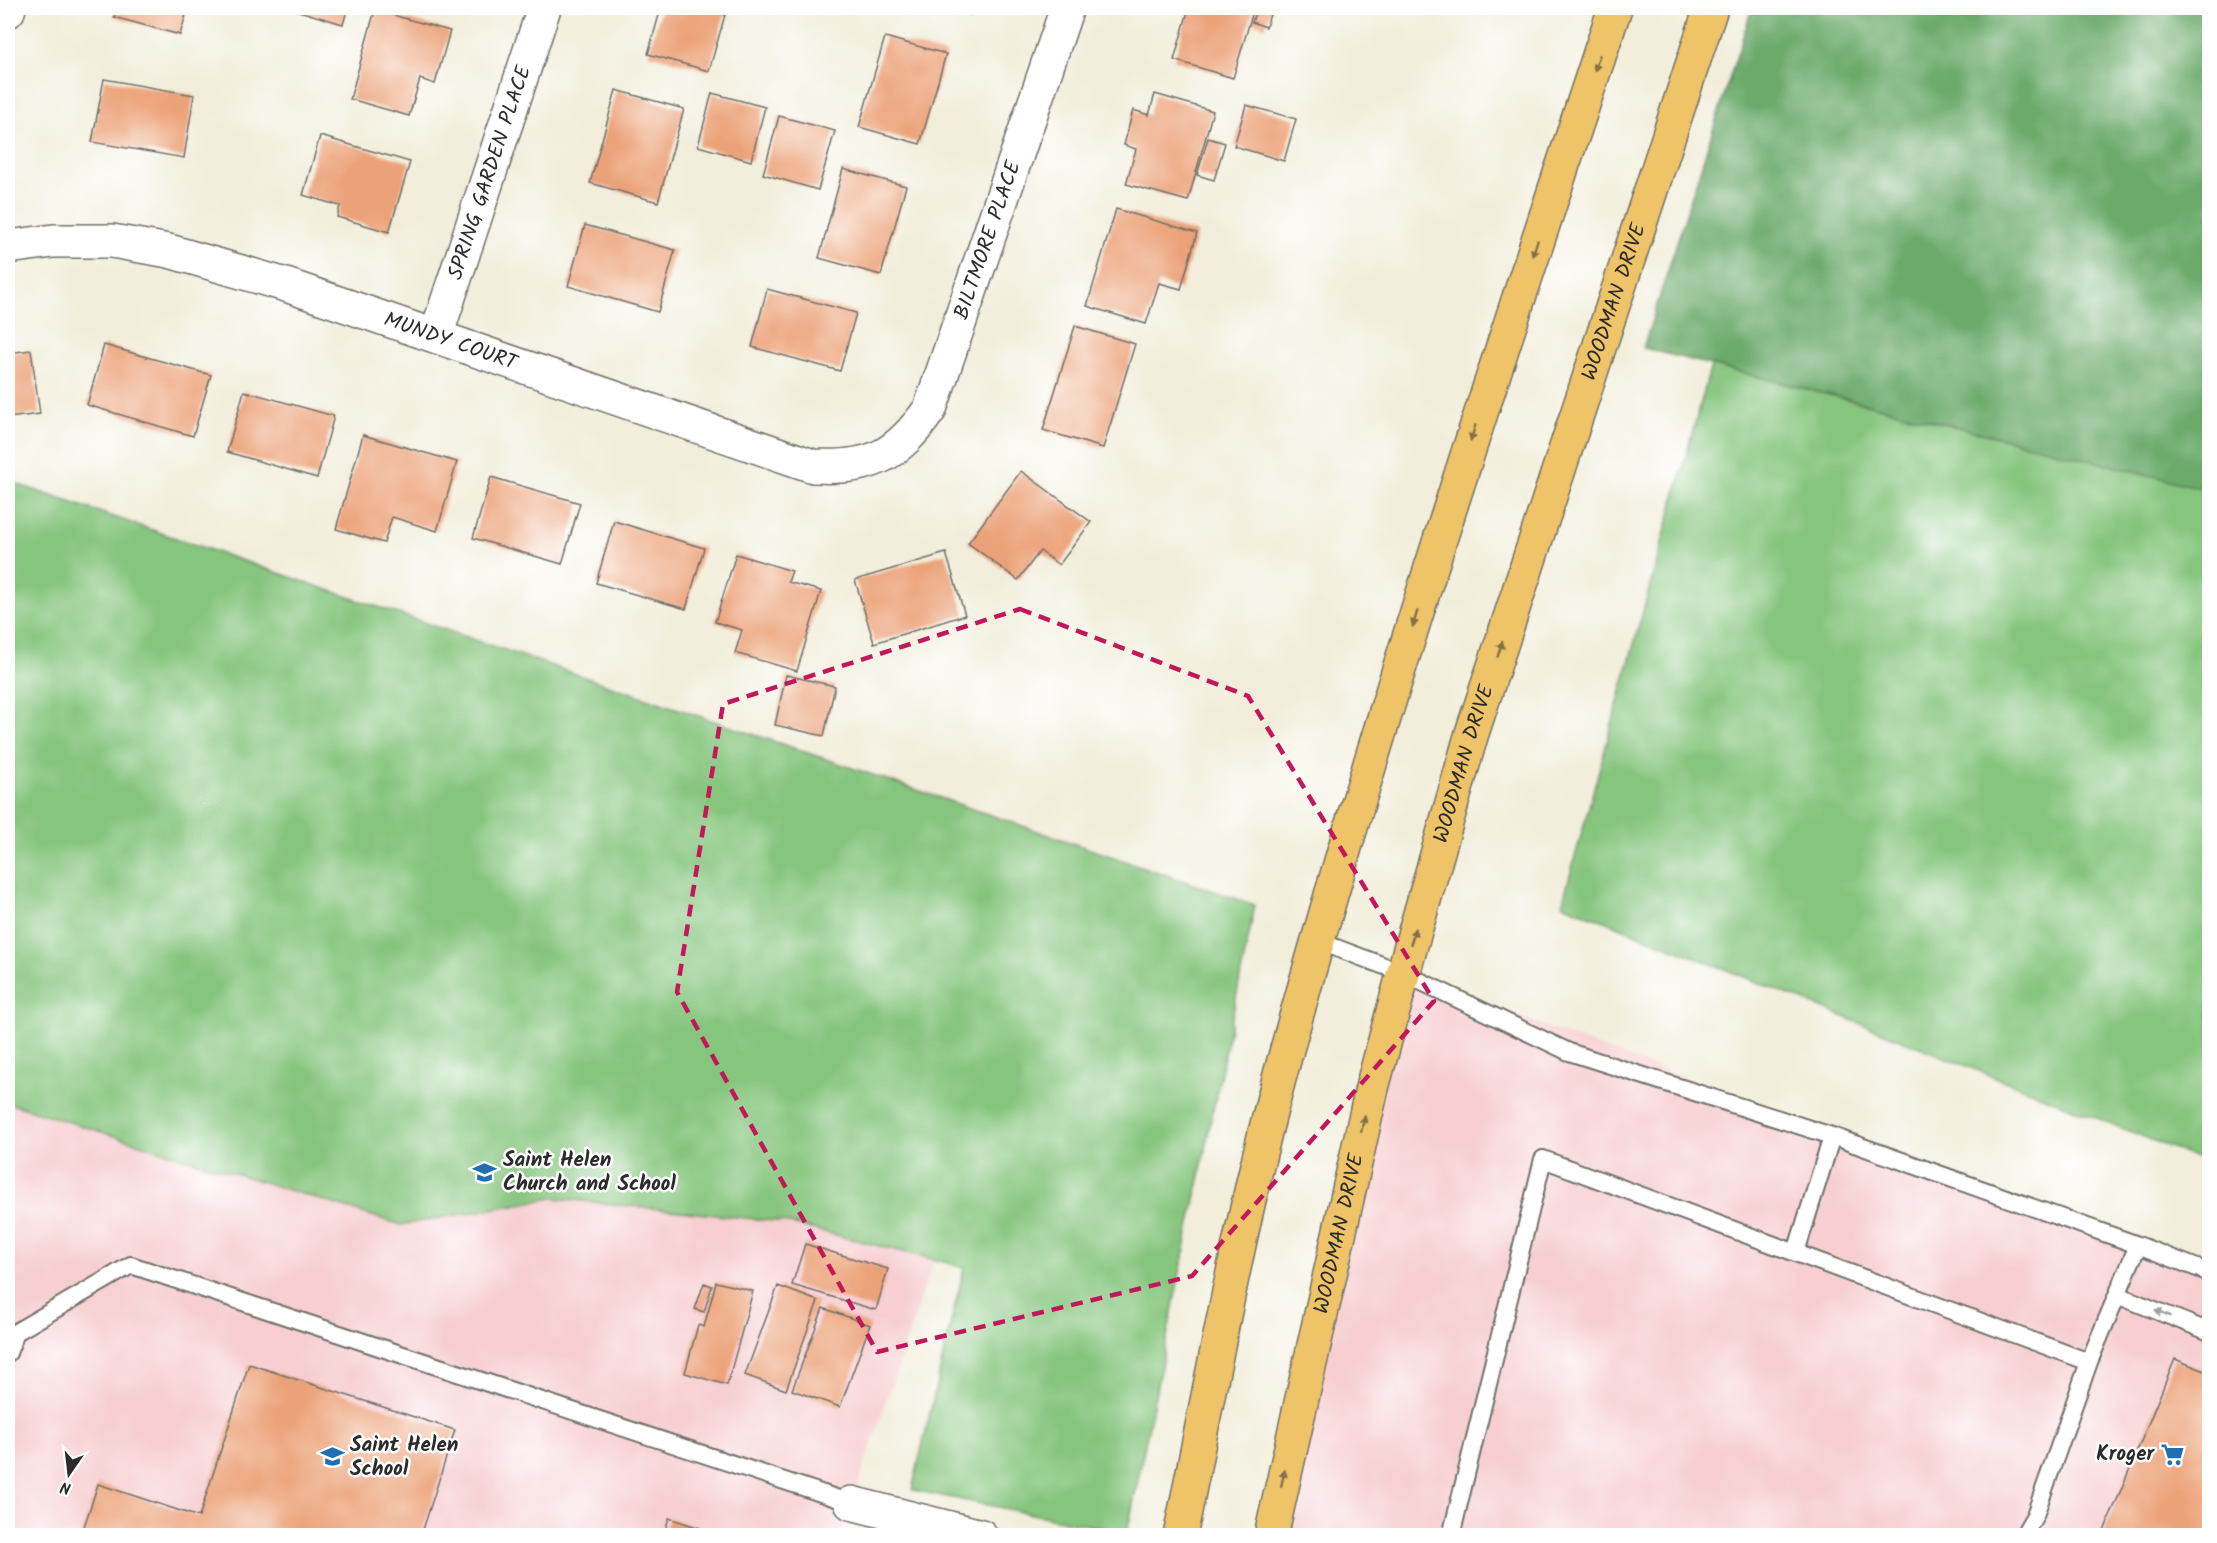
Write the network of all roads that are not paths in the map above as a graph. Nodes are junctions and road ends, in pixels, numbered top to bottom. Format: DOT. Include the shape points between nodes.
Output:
graph roads {
  1 [pos="544,8"];
  2 [pos="1067,8"];
  3 [pos="1615,8"];
  4 [pos="1711,8"];
  5 [pos="8,247"];
  6 [pos="436,336"];
  7 [pos="884,456"];
  8 [pos="1318,941"];
  9 [pos="1403,973"];
  10 [pos="1833,1136"];
  11 [pos="2138,1245"];
  12 [pos="1796,1252"];
  13 [pos="2210,1273"];
  14 [pos="2117,1295"];
  15 [pos="2210,1332"];
  16 [pos="8,1353"];
  17 [pos="2090,1362"];
  18 [pos="851,1503"];
  19 [pos="890,1524"];
  20 [pos="981,1536"];
  21 [pos="1180,1536"];
  22 [pos="1270,1536"];
  23 [pos="1451,1536"];
  24 [pos="2023,1536"];
  1 -- 6 [label="street, SPRING GARDEN PLACE"];
  2 -- 7 [label="street, BILTMORE PLACE" via="930,409 913,434"];
  3 -- 8 [label="main road, one-way" via="1480,410"];
  9 -- 4 [label="main road, WOODMAN DRIVE, one-way" via="1472,733"];
  5 -- 6 [label="street, MUNDY COURT" via="53,241 112,241 169,251 286,285"];
  6 -- 7 [label="street, MUNDY COURT" via="813,466 842,467"];
  8 -- 9 [label="lane"];
  8 -- 21 [label="main road" via="1269,1115"];
  9 -- 10 [label="lane" via="1569,1052"];
  22 -- 9 [label="main road, WOODMAN DRIVE, one-way" via="1371,1088"];
  10 -- 11 [label="lane"];
  10 -- 12 [label="lane"];
  11 -- 13 [label="lane"];
  11 -- 14 [label="lane"];
  12 -- 17 [label="lane"];
  12 -- 23 [label="lane" via="1543,1159"];
  15 -- 14 [label="lane, one-way"];
  14 -- 17 [label="lane"];
  16 -- 18 [label="lane" via="16,1332 131,1265"];
  17 -- 24 [label="lane" via="2035,1515"];
  18 -- 19 [label="street"];
  19 -- 20 [label="street"];
}
